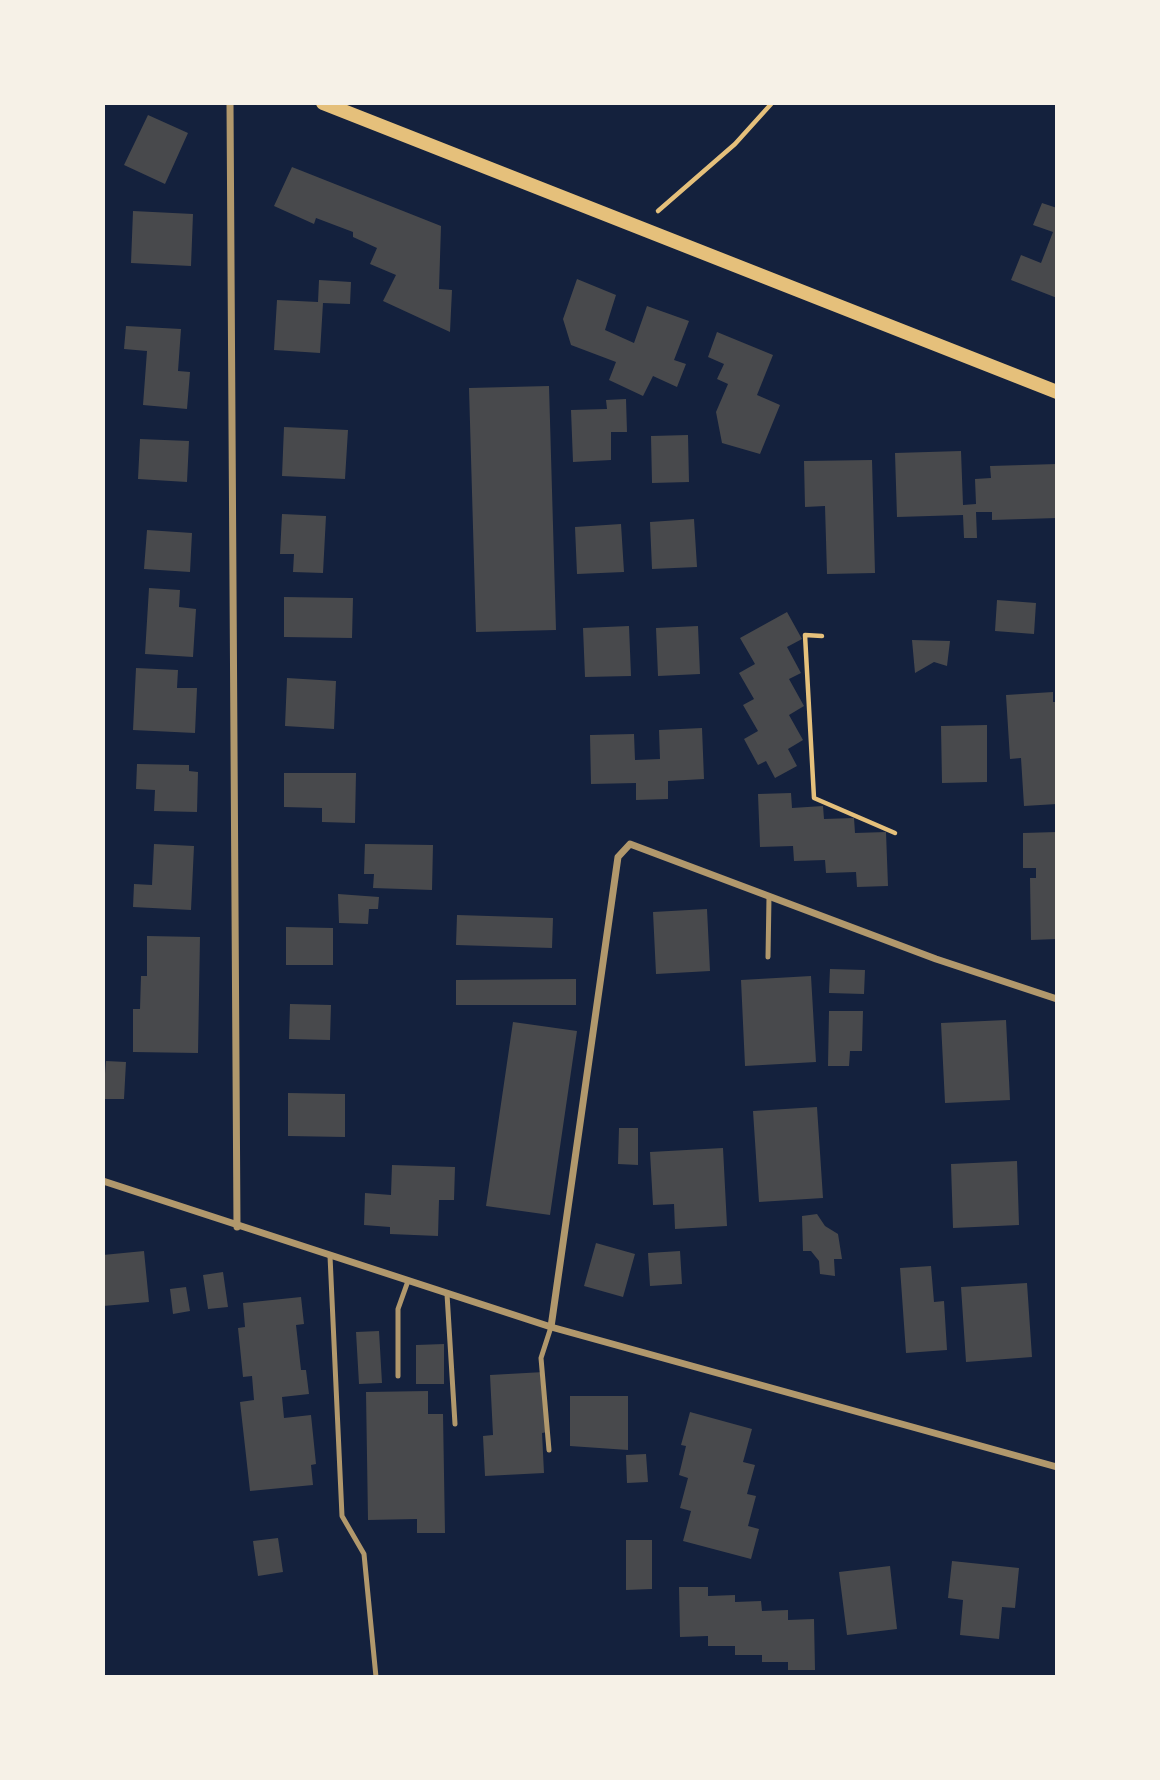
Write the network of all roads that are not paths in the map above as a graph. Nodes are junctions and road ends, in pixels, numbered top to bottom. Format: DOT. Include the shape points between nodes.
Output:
graph roads {
  1 [pos="230,103"];
  2 [pos="323,103"];
  3 [pos="1057,392"];
  4 [pos="769,897"];
  5 [pos="768,957"];
  6 [pos="1057,999"];
  7 [pos="103,1181"];
  8 [pos="237,1227"];
  9 [pos="330,1256"];
  10 [pos="408,1281"];
  11 [pos="447,1294"];
  12 [pos="551,1327"];
  13 [pos="398,1376"];
  14 [pos="455,1423"];
  15 [pos="549,1450"];
  16 [pos="1057,1467"];
  17 [pos="376,1677"];
  1 -- 8 [label="street"];
  2 -- 3 [label="main road"];
  4 -- 5 [label="lane"];
  4 -- 6 [label="street"];
  4 -- 12 [label="street" via="630,844 618,857"];
  7 -- 8 [label="street"];
  8 -- 9 [label="street"];
  9 -- 10 [label="street"];
  9 -- 17 [label="lane" via="342,1516 364,1554"];
  10 -- 11 [label="street"];
  10 -- 13 [label="lane" via="398,1309"];
  11 -- 12 [label="street"];
  11 -- 14 [label="lane"];
  12 -- 15 [label="lane" via="541,1358"];
  12 -- 16 [label="street"];
}
